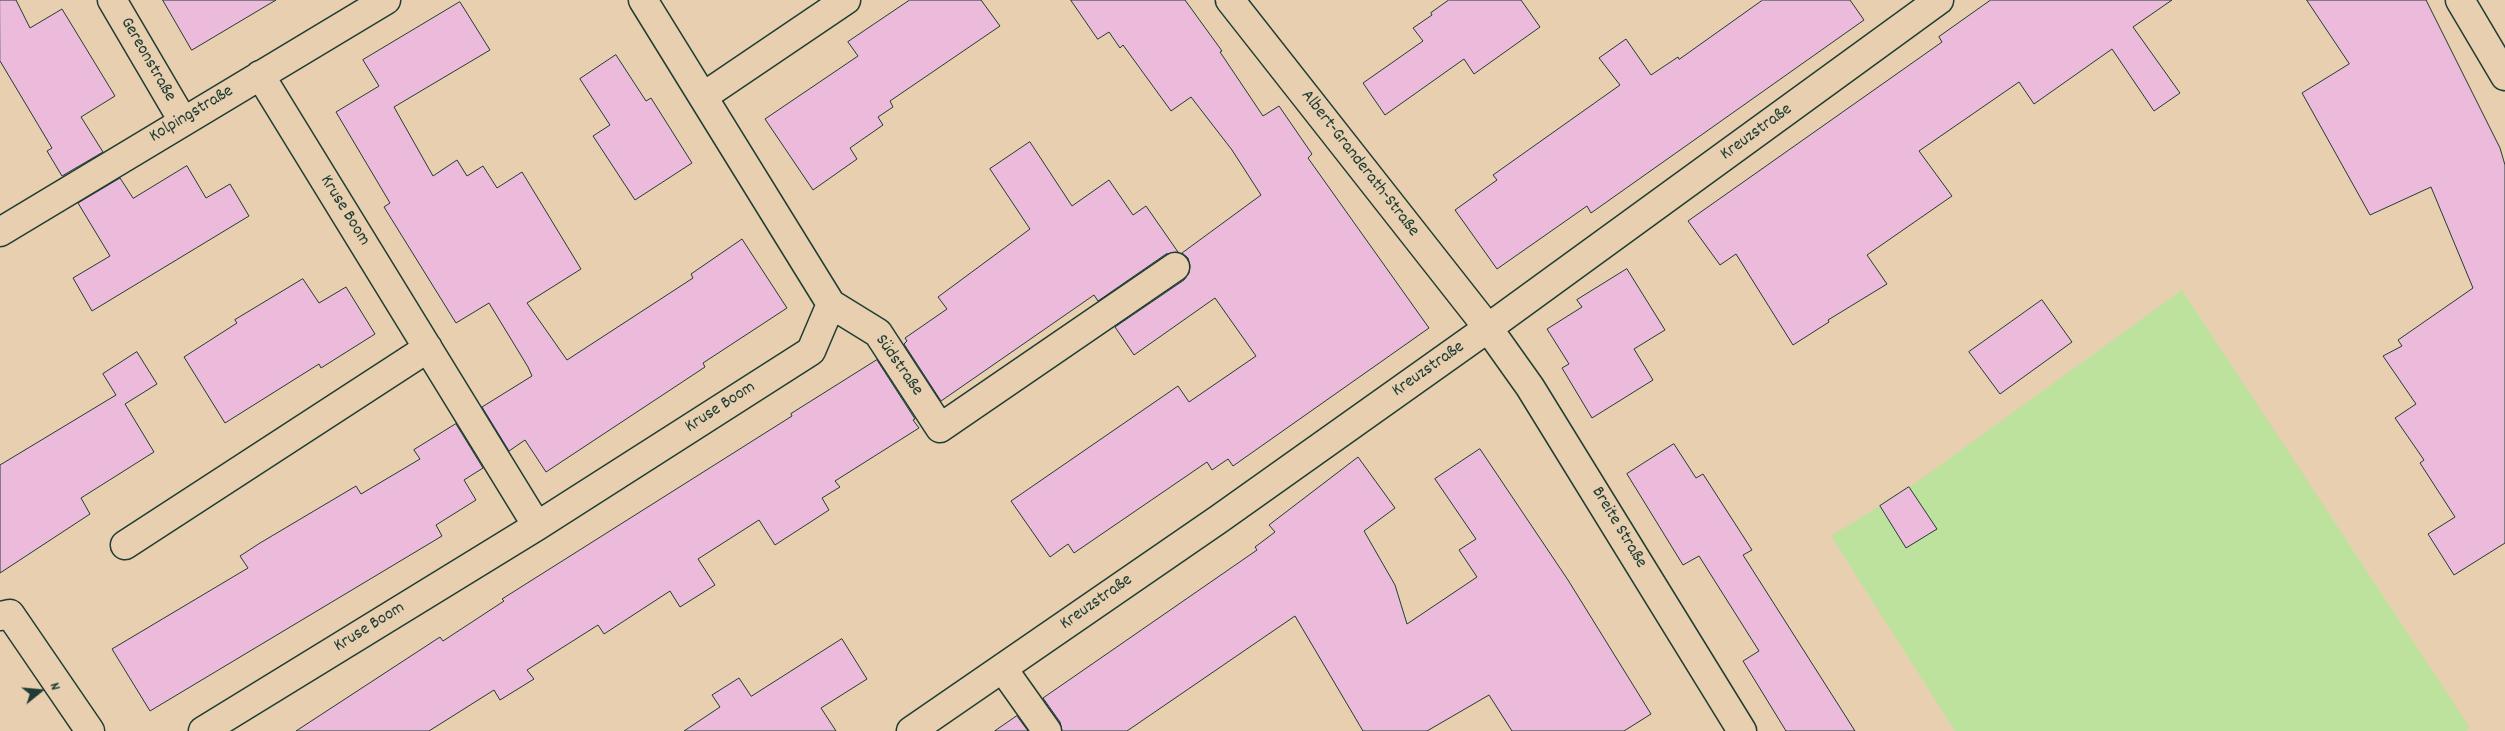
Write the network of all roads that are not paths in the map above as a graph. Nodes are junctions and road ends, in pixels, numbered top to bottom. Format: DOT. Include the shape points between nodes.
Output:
graph roads {
  1 [pos="112,0"];
  2 [pos="386,0"];
  3 [pos="642,0"];
  4 [pos="846,0"];
  5 [pos="1230,0"];
  6 [pos="1939,0"];
  7 [pos="2460,0"];
  8 [pos="260,75"];
  9 [pos="2505,76"];
  10 [pos="704,96"];
  11 [pos="183,121"];
  12 [pos="0,232"];
  13 [pos="1175,267"];
  14 [pos="832,304"];
  15 [pos="1488,328"];
  16 [pos="428,348"];
  17 [pos="537,526"];
  18 [pos="125,545"];
  19 [pos="0,616"];
  20 [pos="1003,669"];
  21 [pos="90,731"];
  22 [pos="203,731"];
  23 [pos="911,731"];
  24 [pos="1047,731"];
  25 [pos="1742,731"];
  1 -- 11 [label="street, Gereonstraße"];
  2 -- 8 [label="street, Kolpingstraße"];
  3 -- 10 [label="street, Südstraße"];
  4 -- 10 [label="street"];
  5 -- 15 [label="street, Albert-Granderath-Straße"];
  6 -- 15 [label="street, Kreuzstraße"];
  7 -- 9 [label="street"];
  8 -- 11 [label="street, Kolpingstraße"];
  8 -- 16 [label="street, Kruse Boom"];
  10 -- 14 [label="street, Südstraße"];
  11 -- 12 [label="street, Kolpingstraße"];
  13 -- 14 [label="street, Südstraße" via="940,428 878,333"];
  14 -- 17 [label="street, Kruse Boom" via="811,350"];
  15 -- 20 [label="street, Kreuzstraße"];
  15 -- 25 [label="street, Breite Straße" via="1563,439"];
  16 -- 17 [label="street, Kruse Boom"];
  16 -- 18 [label="street"];
  17 -- 22 [label="street, Kruse Boom"];
  19 -- 21 [label="street" via="10,614"];
  20 -- 23 [label="street, Kreuzstraße"];
  20 -- 24 [label="street"];
}
